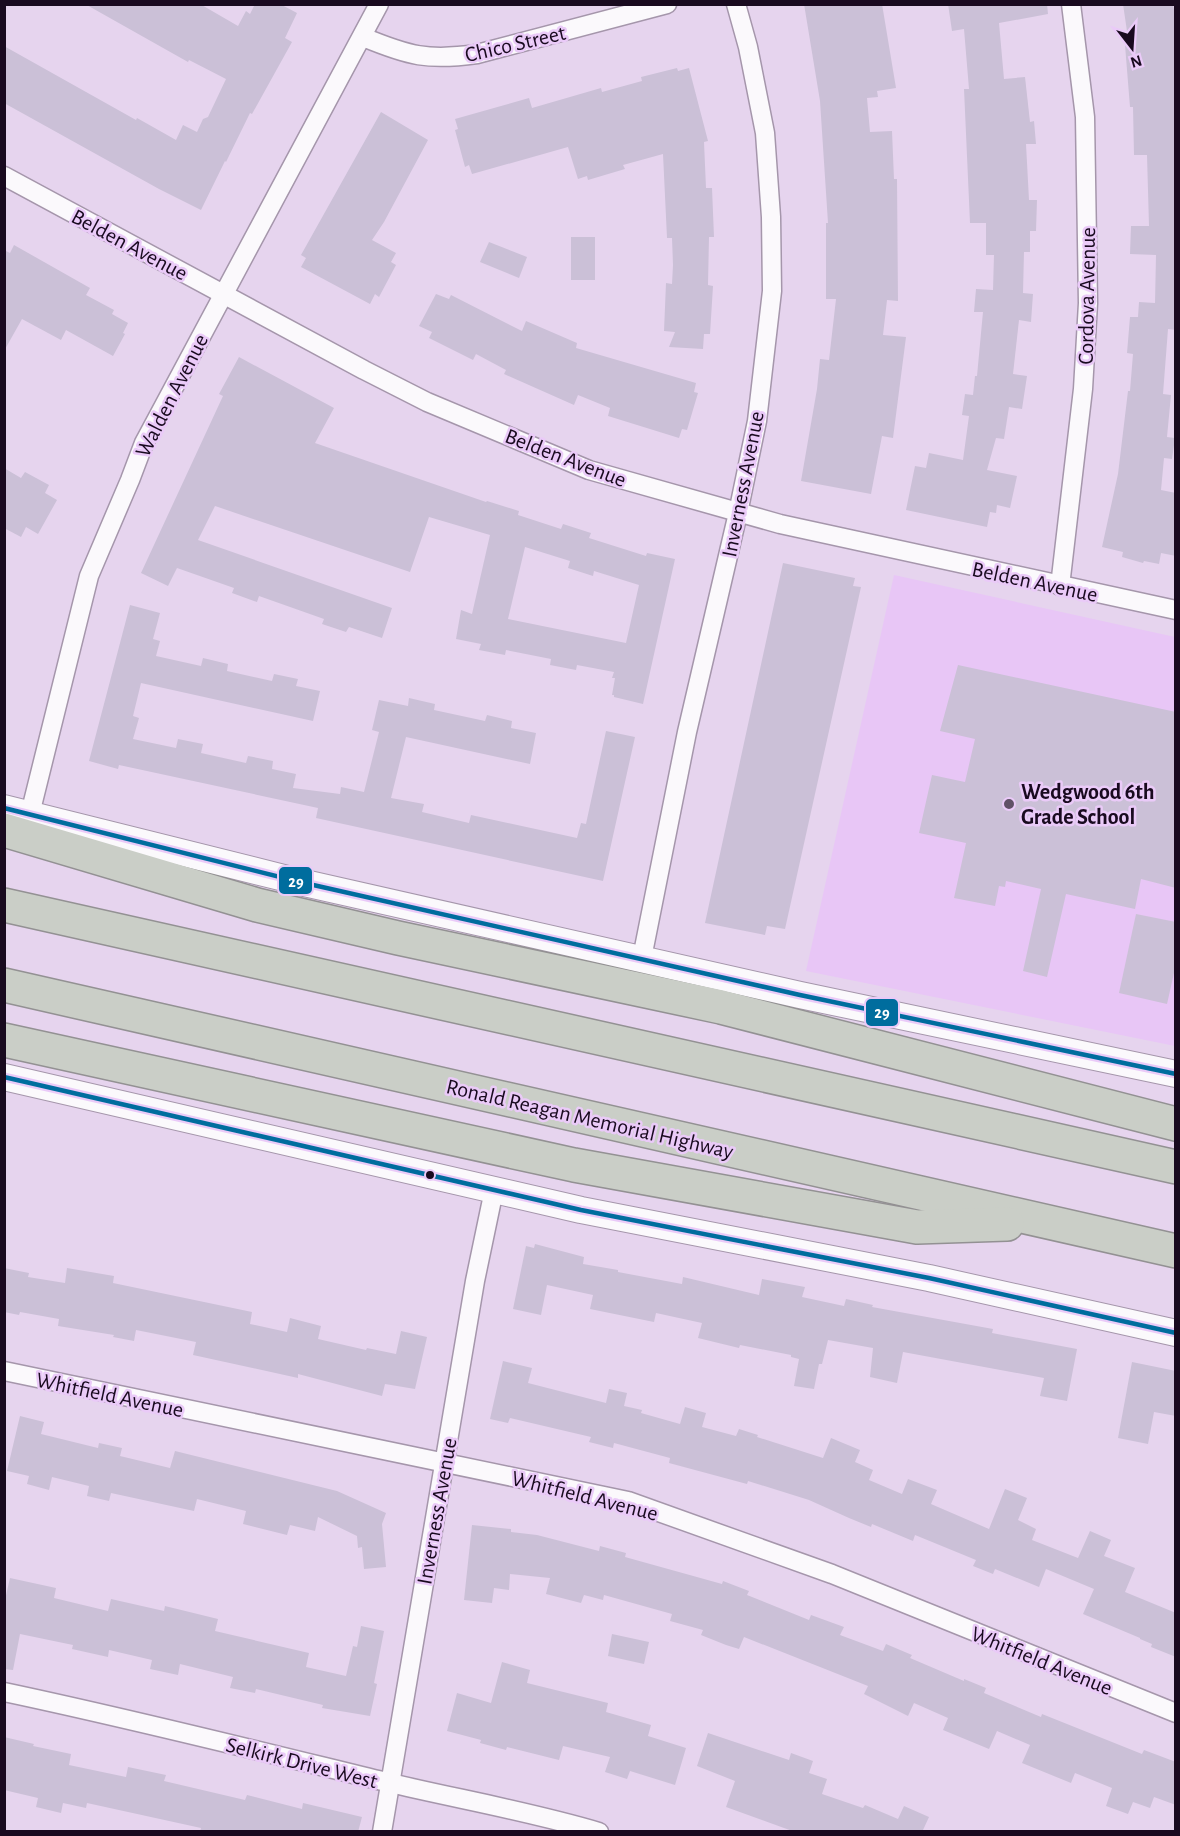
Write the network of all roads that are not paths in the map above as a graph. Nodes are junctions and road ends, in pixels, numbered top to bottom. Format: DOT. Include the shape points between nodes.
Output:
graph roads {
  1 [pos="379,4"];
  2 [pos="667,4"];
  3 [pos="736,4"];
  4 [pos="1071,4"];
  5 [pos="363,37"];
  6 [pos="4,176"];
  7 [pos="223,294"];
  8 [pos="738,513"];
  9 [pos="1060,586"];
  10 [pos="1176,610"];
  11 [pos="4,808"];
  12 [pos="17,822"];
  13 [pos="4,905"];
  14 [pos="642,958"];
  15 [pos="4,985"];
  16 [pos="4,1040"];
  17 [pos="1176,1074"];
  18 [pos="4,1077"];
  19 [pos="1176,1124"];
  20 [pos="1176,1167"];
  21 [pos="494,1190"];
  22 [pos="1054,1223"];
  23 [pos="1176,1251"];
  24 [pos="1176,1333"];
  25 [pos="4,1371"];
  26 [pos="444,1462"];
  27 [pos="4,1692"];
  28 [pos="1176,1713"];
  29 [pos="389,1783"];
  30 [pos="382,1832"];
  31 [pos="599,1832"];
  1 -- 5 [label="street, Walden Avenue"];
  2 -- 5 [label="street, Chico Street" via="450,58 396,51"];
  3 -- 8 [label="street, Inverness Avenue" via="765,133 772,291 757,421"];
  4 -- 9 [label="street, Cordova Avenue" via="1085,117 1088,303 1083,389"];
  5 -- 7 [label="street, Walden Avenue"];
  6 -- 7 [label="street, Belden Avenue"];
  7 -- 8 [label="street, Belden Avenue" via="426,402 589,470"];
  7 -- 12 [label="street, Walden Avenue" via="144,443 89,576"];
  8 -- 9 [label="street, Belden Avenue"];
  8 -- 14 [label="street, Inverness Avenue" via="687,732"];
  9 -- 10 [label="street, Belden Avenue"];
  11 -- 12 [label="main road"];
  12 -- 14 [label="main road"];
  12 -- 19 [label="highway" via="257,905 721,1007"];
  13 -- 20 [label="highway"];
  14 -- 17 [label="main road"];
  15 -- 22 [label="highway, Ronald Reagan Memorial Highway"];
  16 -- 22 [label="highway" via="574,1165 917,1227"];
  18 -- 21 [label="main road"];
  21 -- 24 [label="main road" via="929,1278"];
  21 -- 26 [label="street, Inverness Avenue"];
  22 -- 23 [label="highway, Ronald Reagan Memorial Highway"];
  25 -- 26 [label="street, Whitfield Avenue"];
  26 -- 28 [label="street, Whitfield Avenue" via="627,1502 832,1574"];
  26 -- 29 [label="street, Inverness Avenue"];
  27 -- 29 [label="street, Selkirk Drive West"];
  29 -- 30 [label="street, Inverness Avenue"];
  29 -- 31 [label="street, Selkirk Drive West" via="566,1821"];
}
